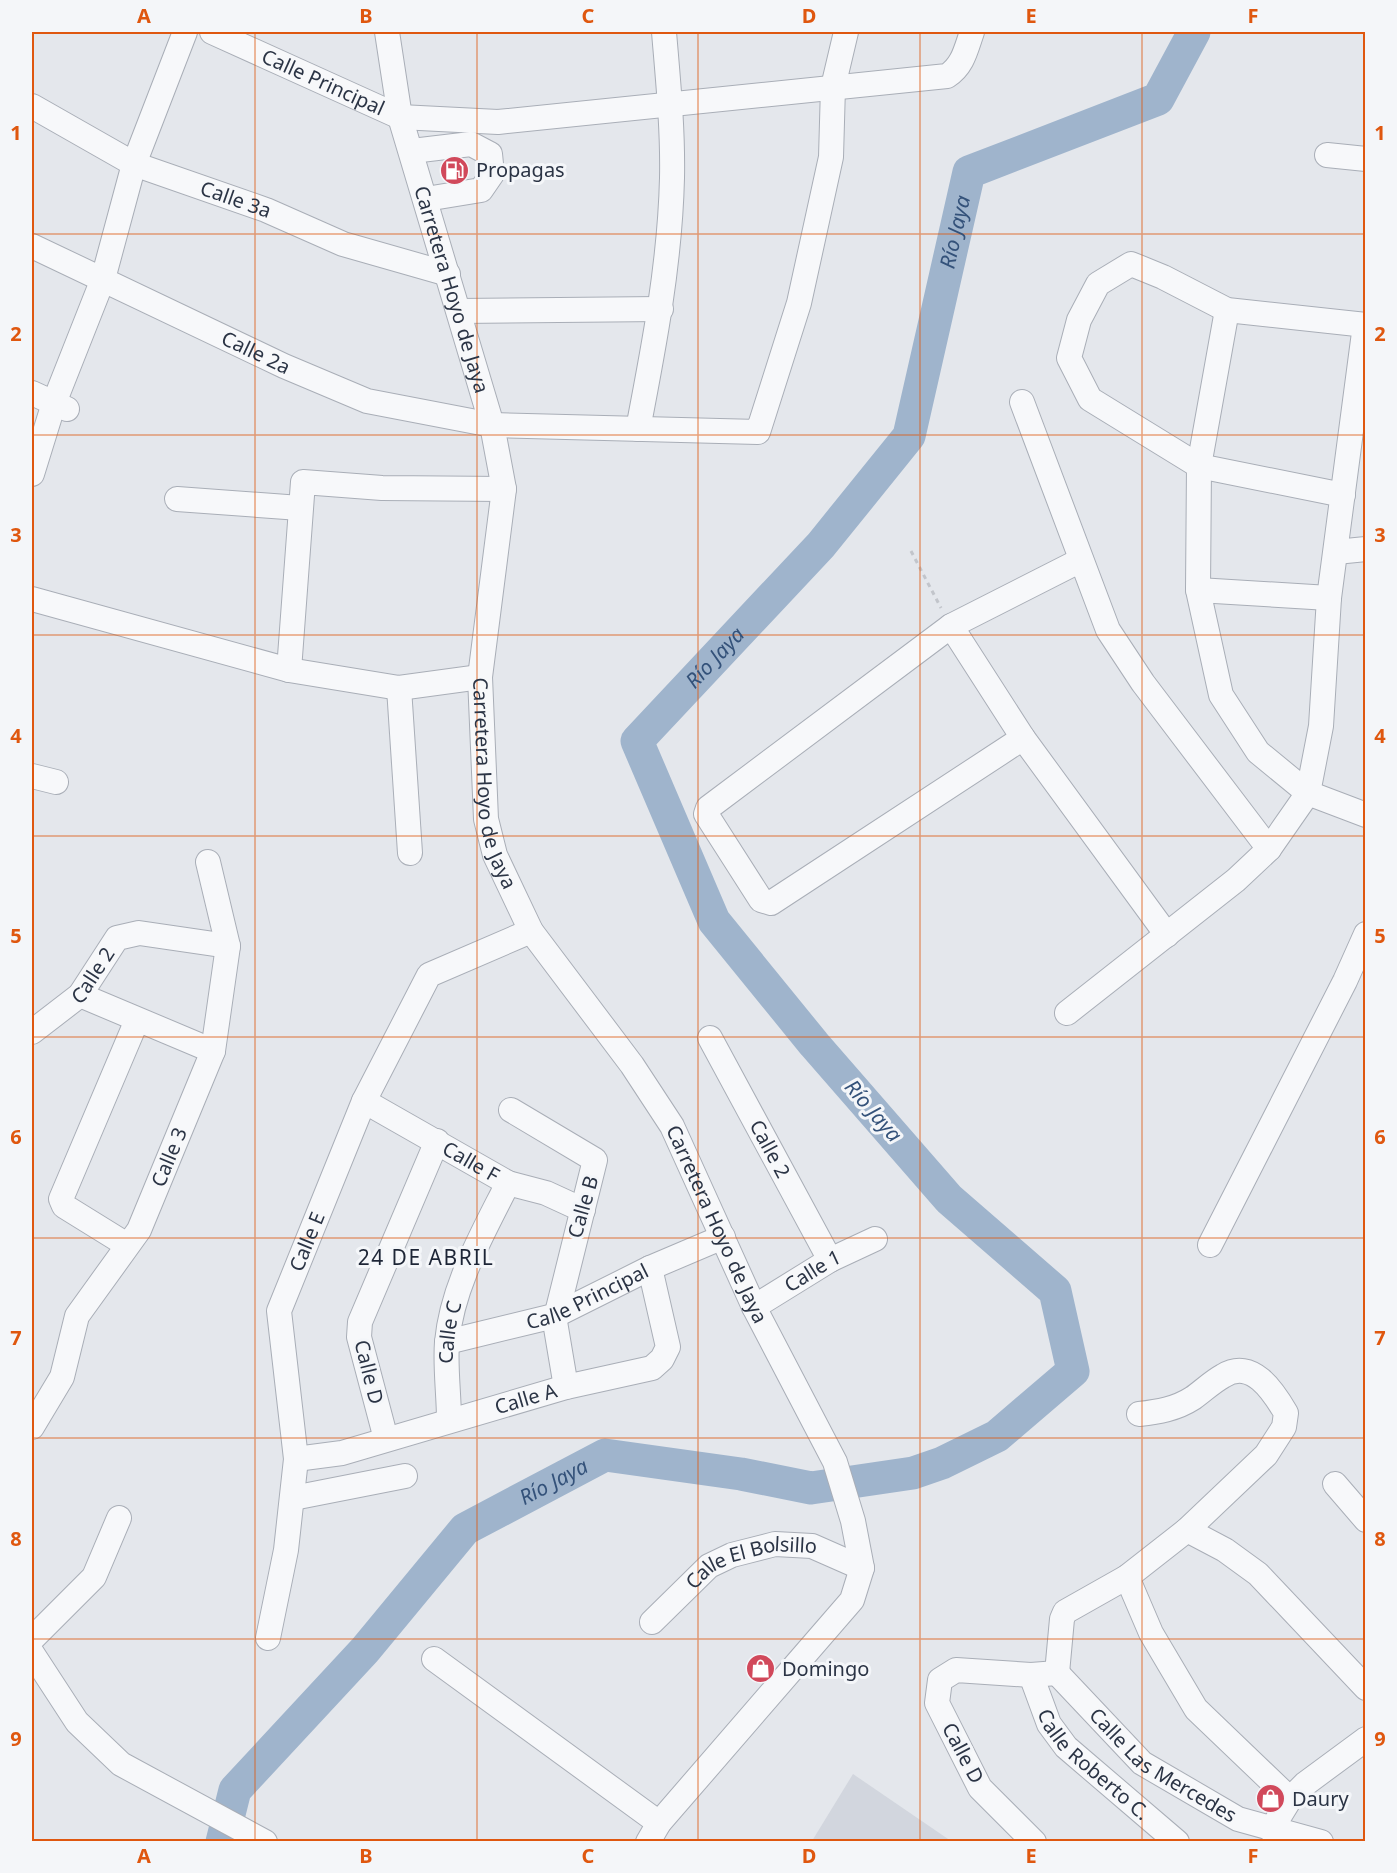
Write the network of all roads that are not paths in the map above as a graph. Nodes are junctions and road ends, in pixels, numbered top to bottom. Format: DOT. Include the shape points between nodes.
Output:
graph roads {
  1 [pos="185,32"];
  2 [pos="212,32"];
  3 [pos="387,32"];
  4 [pos="664,32"];
  5 [pos="846,32"];
  6 [pos="972,32"];
  7 [pos="833,87"];
  8 [pos="670,105"];
  9 [pos="32,106"];
  10 [pos="400,117"];
  11 [pos="412,151"];
  12 [pos="1327,155"];
  13 [pos="1365,159"];
  14 [pos="134,164"];
  15 [pos="426,199"];
  16 [pos="32,246"];
  17 [pos="448,273"];
  18 [pos="103,279"];
  19 [pos="661,309"];
  20 [pos="459,310"];
  21 [pos="1227,310"];
  22 [pos="1365,325"];
  23 [pos="32,393"];
  24 [pos="1022,402"];
  25 [pos="61,406"];
  26 [pos="492,426"];
  27 [pos="638,429"];
  28 [pos="1199,466"];
  29 [pos="32,474"];
  30 [pos="504,489"];
  31 [pos="1343,495"];
  32 [pos="177,499"];
  33 [pos="300,508"];
  34 [pos="1365,549"];
  35 [pos="1336,552"];
  36 [pos="1081,560"];
  37 [pos="1198,590"];
  38 [pos="32,598"];
  39 [pos="1329,598"];
  40 [pos="951,626"];
  41 [pos="289,670"];
  42 [pos="480,677"];
  43 [pos="399,688"];
  44 [pos="1023,738"];
  45 [pos="32,776"];
  46 [pos="56,782"];
  47 [pos="1308,793"];
  48 [pos="1365,815"];
  49 [pos="1269,849"];
  50 [pos="410,853"];
  51 [pos="208,862"];
  52 [pos="531,931"];
  53 [pos="1365,934"];
  54 [pos="1167,935"];
  55 [pos="228,946"];
  56 [pos="80,995"];
  57 [pos="1067,1013"];
  58 [pos="136,1020"];
  59 [pos="32,1032"];
  60 [pos="710,1038"];
  61 [pos="213,1051"];
  62 [pos="364,1101"];
  63 [pos="511,1110"];
  64 [pos="436,1141"];
  65 [pos="508,1183"];
  66 [pos="583,1210"];
  67 [pos="723,1237"];
  68 [pos="875,1239"];
  69 [pos="127,1245"];
  70 [pos="1210,1245"];
  71 [pos="830,1260"];
  72 [pos="650,1268"];
  73 [pos="754,1307"];
  74 [pos="555,1314"];
  75 [pos="447,1342"];
  76 [pos="567,1387"];
  77 [pos="1139,1414"];
  78 [pos="449,1420"];
  79 [pos="32,1427"];
  80 [pos="386,1439"];
  81 [pos="296,1459"];
  82 [pos="405,1476"];
  83 [pos="1335,1484"];
  84 [pos="293,1498"];
  85 [pos="119,1518"];
  86 [pos="1365,1520"];
  87 [pos="1187,1530"];
  88 [pos="862,1568"];
  89 [pos="1127,1577"];
  90 [pos="652,1622"];
  91 [pos="268,1638"];
  92 [pos="32,1639"];
  93 [pos="32,1653"];
  94 [pos="434,1659"];
  95 [pos="1057,1673"];
  96 [pos="1031,1675"];
  97 [pos="1365,1688"];
  98 [pos="1365,1739"];
  99 [pos="1290,1799"];
  100 [pos="1271,1830"];
  101 [pos="653,1832"];
  102 [pos="265,1842"];
  103 [pos="1034,1842"];
  104 [pos="1177,1842"];
  105 [pos="1321,1842"];
  1 -- 14 [label="street"];
  2 -- 10 [label="street, Calle Principal"];
  3 -- 10 [label="street, Carretera Hoyo de Jaya"];
  4 -- 8 [label="street"];
  5 -- 7 [label="street"];
  6 -- 7 [label="street" via="962,60 946,76"];
  7 -- 8 [label="street"];
  7 -- 27 [label="street, Calle 2a" via="831,157 799,303 758,432"];
  8 -- 10 [label="street" via="498,122"];
  8 -- 19 [label="street" via="672,180"];
  9 -- 14 [label="street, Calle 3a"];
  10 -- 11 [label="street, Carretera Hoyo de Jaya"];
  11 -- 15 [label="street, Carretera Hoyo de Jaya"];
  11 -- 15 [label="street" via="471,144 490,154 492,174 481,190"];
  12 -- 13 [label="street"];
  14 -- 17 [label="street, Calle 3a" via="266,210 342,244"];
  14 -- 18 [label="street"];
  15 -- 17 [label="street, Carretera Hoyo de Jaya"];
  16 -- 18 [label="street, Calle 2a"];
  17 -- 20 [label="street, Carretera Hoyo de Jaya"];
  18 -- 25 [label="street"];
  18 -- 26 [label="street, Calle 2a" via="284,366 367,401"];
  19 -- 20 [label="street"];
  19 -- 27 [label="street"];
  20 -- 26 [label="street, Carretera Hoyo de Jaya"];
  21 -- 22 [label="street"];
  21 -- 28 [label="street"];
  21 -- 28 [label="street" via="1131,264 1098,284 1079,320 1069,358 1090,399"];
  22 -- 31 [label="street"];
  23 -- 25 [label="street"];
  24 -- 36 [label="street"];
  25 -- 29 [label="street"];
  26 -- 27 [label="street, Calle 2a"];
  26 -- 30 [label="street, Carretera Hoyo de Jaya"];
  28 -- 31 [label="street"];
  28 -- 37 [label="street"];
  30 -- 33 [label="street" via="382,488 306,481 301,484"];
  30 -- 42 [label="street, Carretera Hoyo de Jaya"];
  31 -- 35 [label="street"];
  32 -- 33 [label="street"];
  33 -- 41 [label="street"];
  34 -- 35 [label="street"];
  35 -- 39 [label="street"];
  36 -- 40 [label="street"];
  36 -- 49 [label="street" via="1108,630 1143,683"];
  37 -- 39 [label="street"];
  37 -- 47 [label="street" via="1221,695 1258,752"];
  38 -- 41 [label="street"];
  39 -- 47 [label="street" via="1321,726"];
  40 -- 44 [label="street"];
  40 -- 44 [label="street" via="708,808 709,822 760,900 771,903"];
  41 -- 43 [label="street"];
  42 -- 43 [label="street"];
  42 -- 52 [label="street, Carretera Hoyo de Jaya" via="486,819 495,855"];
  43 -- 50 [label="street"];
  44 -- 54 [label="street"];
  45 -- 46 [label="street"];
  47 -- 48 [label="street"];
  47 -- 49 [label="street"];
  49 -- 54 [label="street"];
  51 -- 55 [label="street, Calle 3"];
  52 -- 62 [label="street, Calle E" via="429,975"];
  52 -- 67 [label="street, Carretera Hoyo de Jaya" via="632,1065 672,1126"];
  53 -- 70 [label="street" via="1345,981"];
  54 -- 57 [label="street"];
  55 -- 56 [label="street, Calle 2" via="139,933 117,938"];
  55 -- 61 [label="street, Calle 3"];
  56 -- 58 [label="street"];
  56 -- 59 [label="street, Calle 2"];
  58 -- 61 [label="street"];
  58 -- 69 [label="street" via="61,1199 64,1206"];
  60 -- 71 [label="street, Calle 2"];
  61 -- 69 [label="street, Calle 3" via="139,1230"];
  62 -- 64 [label="street, Calle F"];
  62 -- 81 [label="street, Calle E" via="279,1311"];
  63 -- 66 [label="street, Calle B" via="595,1160"];
  64 -- 65 [label="street, Calle F"];
  64 -- 80 [label="street, Calle D" via="360,1322 359,1337"];
  65 -- 66 [label="street, Calle F" via="546,1193"];
  65 -- 75 [label="street, Calle C" via="477,1244 458,1294"];
  66 -- 74 [label="street, Calle B"];
  67 -- 72 [label="street, Calle Principal"];
  67 -- 73 [label="street, Carretera Hoyo de Jaya"];
  68 -- 71 [label="street, Calle 1"];
  69 -- 79 [label="street, Calle 3" via="77,1316 62,1377"];
  71 -- 73 [label="street, Calle 1"];
  72 -- 74 [label="street, Calle Principal"];
  72 -- 76 [label="street, Calle A" via="668,1347 662,1359 651,1368"];
  73 -- 88 [label="street, Carretera Hoyo de Jaya" via="835,1462"];
  74 -- 75 [label="street, Calle Principal"];
  74 -- 76 [label="street, Calle B"];
  75 -- 78 [label="street, Calle C"];
  76 -- 78 [label="street, Calle A"];
  77 -- 87 [label="street" via="1181,1404 1223,1375 1241,1369 1253,1373 1268,1386 1286,1413 1284,1427 1266,1455"];
  78 -- 80 [label="street, Calle A"];
  80 -- 81 [label="street, Calle A" via="342,1453"];
  81 -- 84 [label="street, Calle E"];
  82 -- 84 [label="street"];
  83 -- 86 [label="street"];
  84 -- 91 [label="street, Calle E"];
  85 -- 92 [label="street" via="94,1577"];
  87 -- 89 [label="street"];
  87 -- 97 [label="street" via="1225,1550 1258,1574"];
  88 -- 90 [label="street, Calle El Bolsillo" via="812,1546 776,1544 732,1555 709,1566"];
  88 -- 101 [label="street" via="852,1600"];
  89 -- 95 [label="street" via="1065,1612"];
  89 -- 99 [label="street" via="1151,1633 1196,1709"];
  93 -- 102 [label="street" via="77,1722 121,1764"];
  94 -- 101 [label="street"];
  95 -- 96 [label="street"];
  95 -- 100 [label="street, Calle Las Mercedes" via="1142,1763 1238,1819"];
  96 -- 103 [label="street, Calle D" via="956,1670 940,1680 937,1703 980,1788"];
  96 -- 104 [label="street, Calle Roberto C." via="1049,1724 1066,1747"];
  98 -- 99 [label="street"];
  99 -- 100 [label="street"];
  100 -- 105 [label="street, Calle Las Mercedes"];
}
